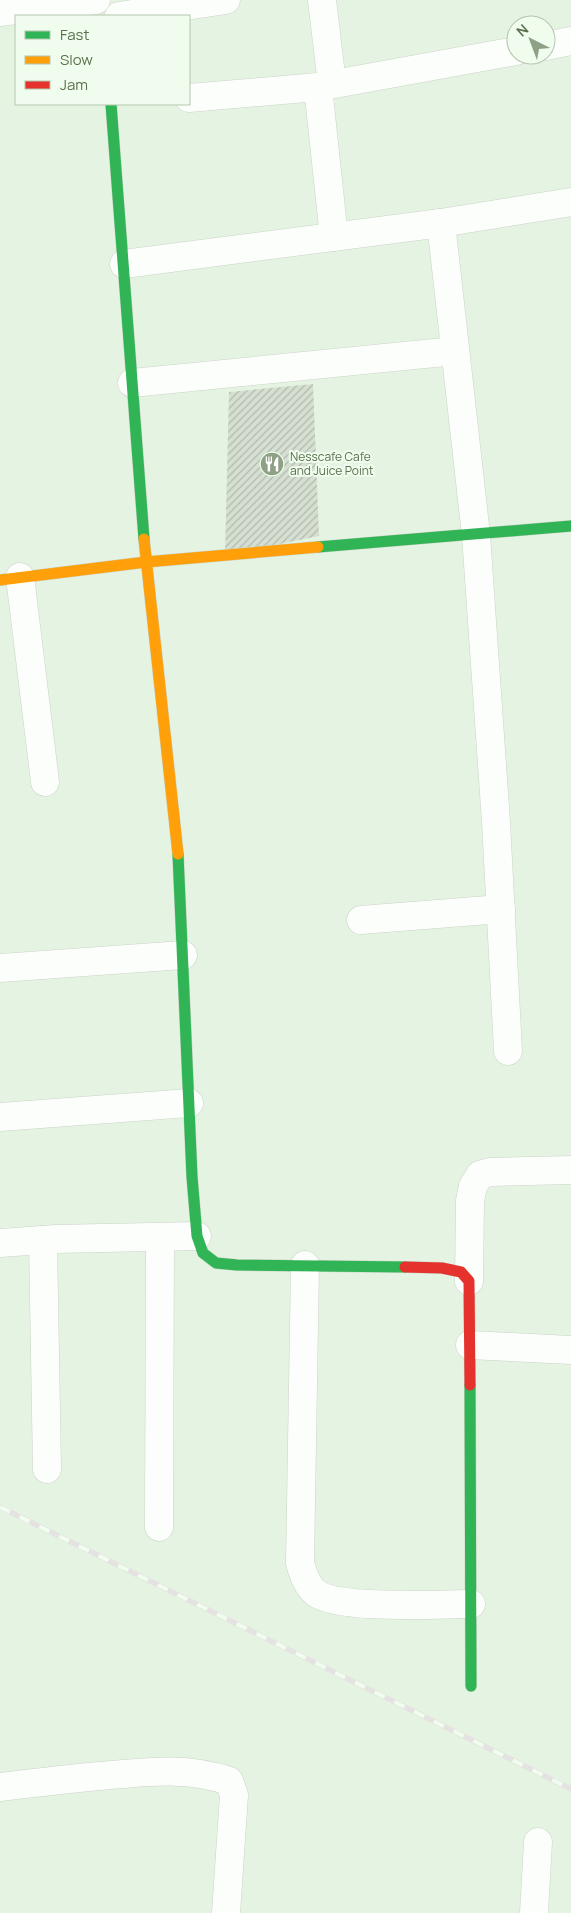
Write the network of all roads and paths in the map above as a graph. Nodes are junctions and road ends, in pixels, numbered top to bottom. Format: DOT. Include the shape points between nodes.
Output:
graph roads {
  1 [pos="96,0"];
  2 [pos="104,0"];
  3 [pos="226,0"];
  4 [pos="322,0"];
  5 [pos="0,12"];
  6 [pos="105,15"];
  7 [pos="126,15"];
  8 [pos="571,41"];
  9 [pos="556,44"];
  10 [pos="506,53"];
  11 [pos="325,86"];
  12 [pos="190,98"];
  13 [pos="112,105"];
  14 [pos="571,202"];
  15 [pos="441,223"];
  16 [pos="334,237"];
  17 [pos="124,264"];
  18 [pos="456,351"];
  19 [pos="132,383"];
  20 [pos="571,526"];
  21 [pos="476,535"];
  22 [pos="146,562"];
  23 [pos="10,578"];
  24 [pos="45,782"];
  25 [pos="501,909"];
  26 [pos="361,920"];
  27 [pos="183,955"];
  28 [pos="0,968"];
  29 [pos="508,1051"];
  30 [pos="189,1103"];
  31 [pos="0,1117"];
  32 [pos="571,1170"];
  33 [pos="160,1236"];
  34 [pos="197,1236"];
  35 [pos="43,1240"];
  36 [pos="0,1243"];
  37 [pos="305,1265"];
  38 [pos="469,1281"];
  39 [pos="470,1345"];
  40 [pos="571,1350"];
  41 [pos="47,1469"];
  42 [pos="158,1527"];
  43 [pos="471,1604"];
  44 [pos="471,1686"];
  45 [pos="0,1787"];
  46 [pos="538,1842"];
  47 [pos="226,1913"];
  48 [pos="534,1913"];
  1 -- 5 [label="street"];
  2 -- 6 [label="street"];
  3 -- 7 [label="street"];
  4 -- 11 [label="street"];
  8 -- 9 [label="street"];
  10 -- 11 [label="street"];
  11 -- 12 [label="street"];
  11 -- 16 [label="street"];
  13 -- 17 [label="street"];
  14 -- 15 [label="street"];
  15 -- 16 [label="street"];
  15 -- 18 [label="street"];
  16 -- 17 [label="street"];
  17 -- 19 [label="street"];
  18 -- 19 [label="street"];
  18 -- 21 [label="street"];
  19 -- 22 [label="street"];
  20 -- 21 [label="street"];
  21 -- 22 [label="street"];
  21 -- 25 [label="street"];
  22 -- 23 [label="street"];
  22 -- 27 [label="street" via="178,851"];
  23 -- 24 [label="street"];
  25 -- 26 [label="street"];
  25 -- 29 [label="street"];
  27 -- 28 [label="street"];
  27 -- 30 [label="street"];
  30 -- 31 [label="street"];
  30 -- 34 [label="street"];
  32 -- 38 [label="street" via="490,1172 480,1176 473,1186 470,1201"];
  33 -- 34 [label="street"];
  33 -- 35 [label="street"];
  33 -- 42 [label="street"];
  34 -- 37 [label="street" via="203,1253 216,1262"];
  35 -- 36 [label="street"];
  35 -- 41 [label="street"];
  37 -- 38 [label="street" via="442,1268 461,1272"];
  37 -- 43 [label="street" via="300,1562 304,1578 316,1592 334,1601 355,1604"];
  38 -- 39 [label="street"];
  39 -- 40 [label="street"];
  39 -- 43 [label="street"];
  43 -- 44 [label="street"];
  45 -- 47 [label="street" via="144,1772 188,1771 229,1781 234,1795"];
  46 -- 48 [label="street"];
}
